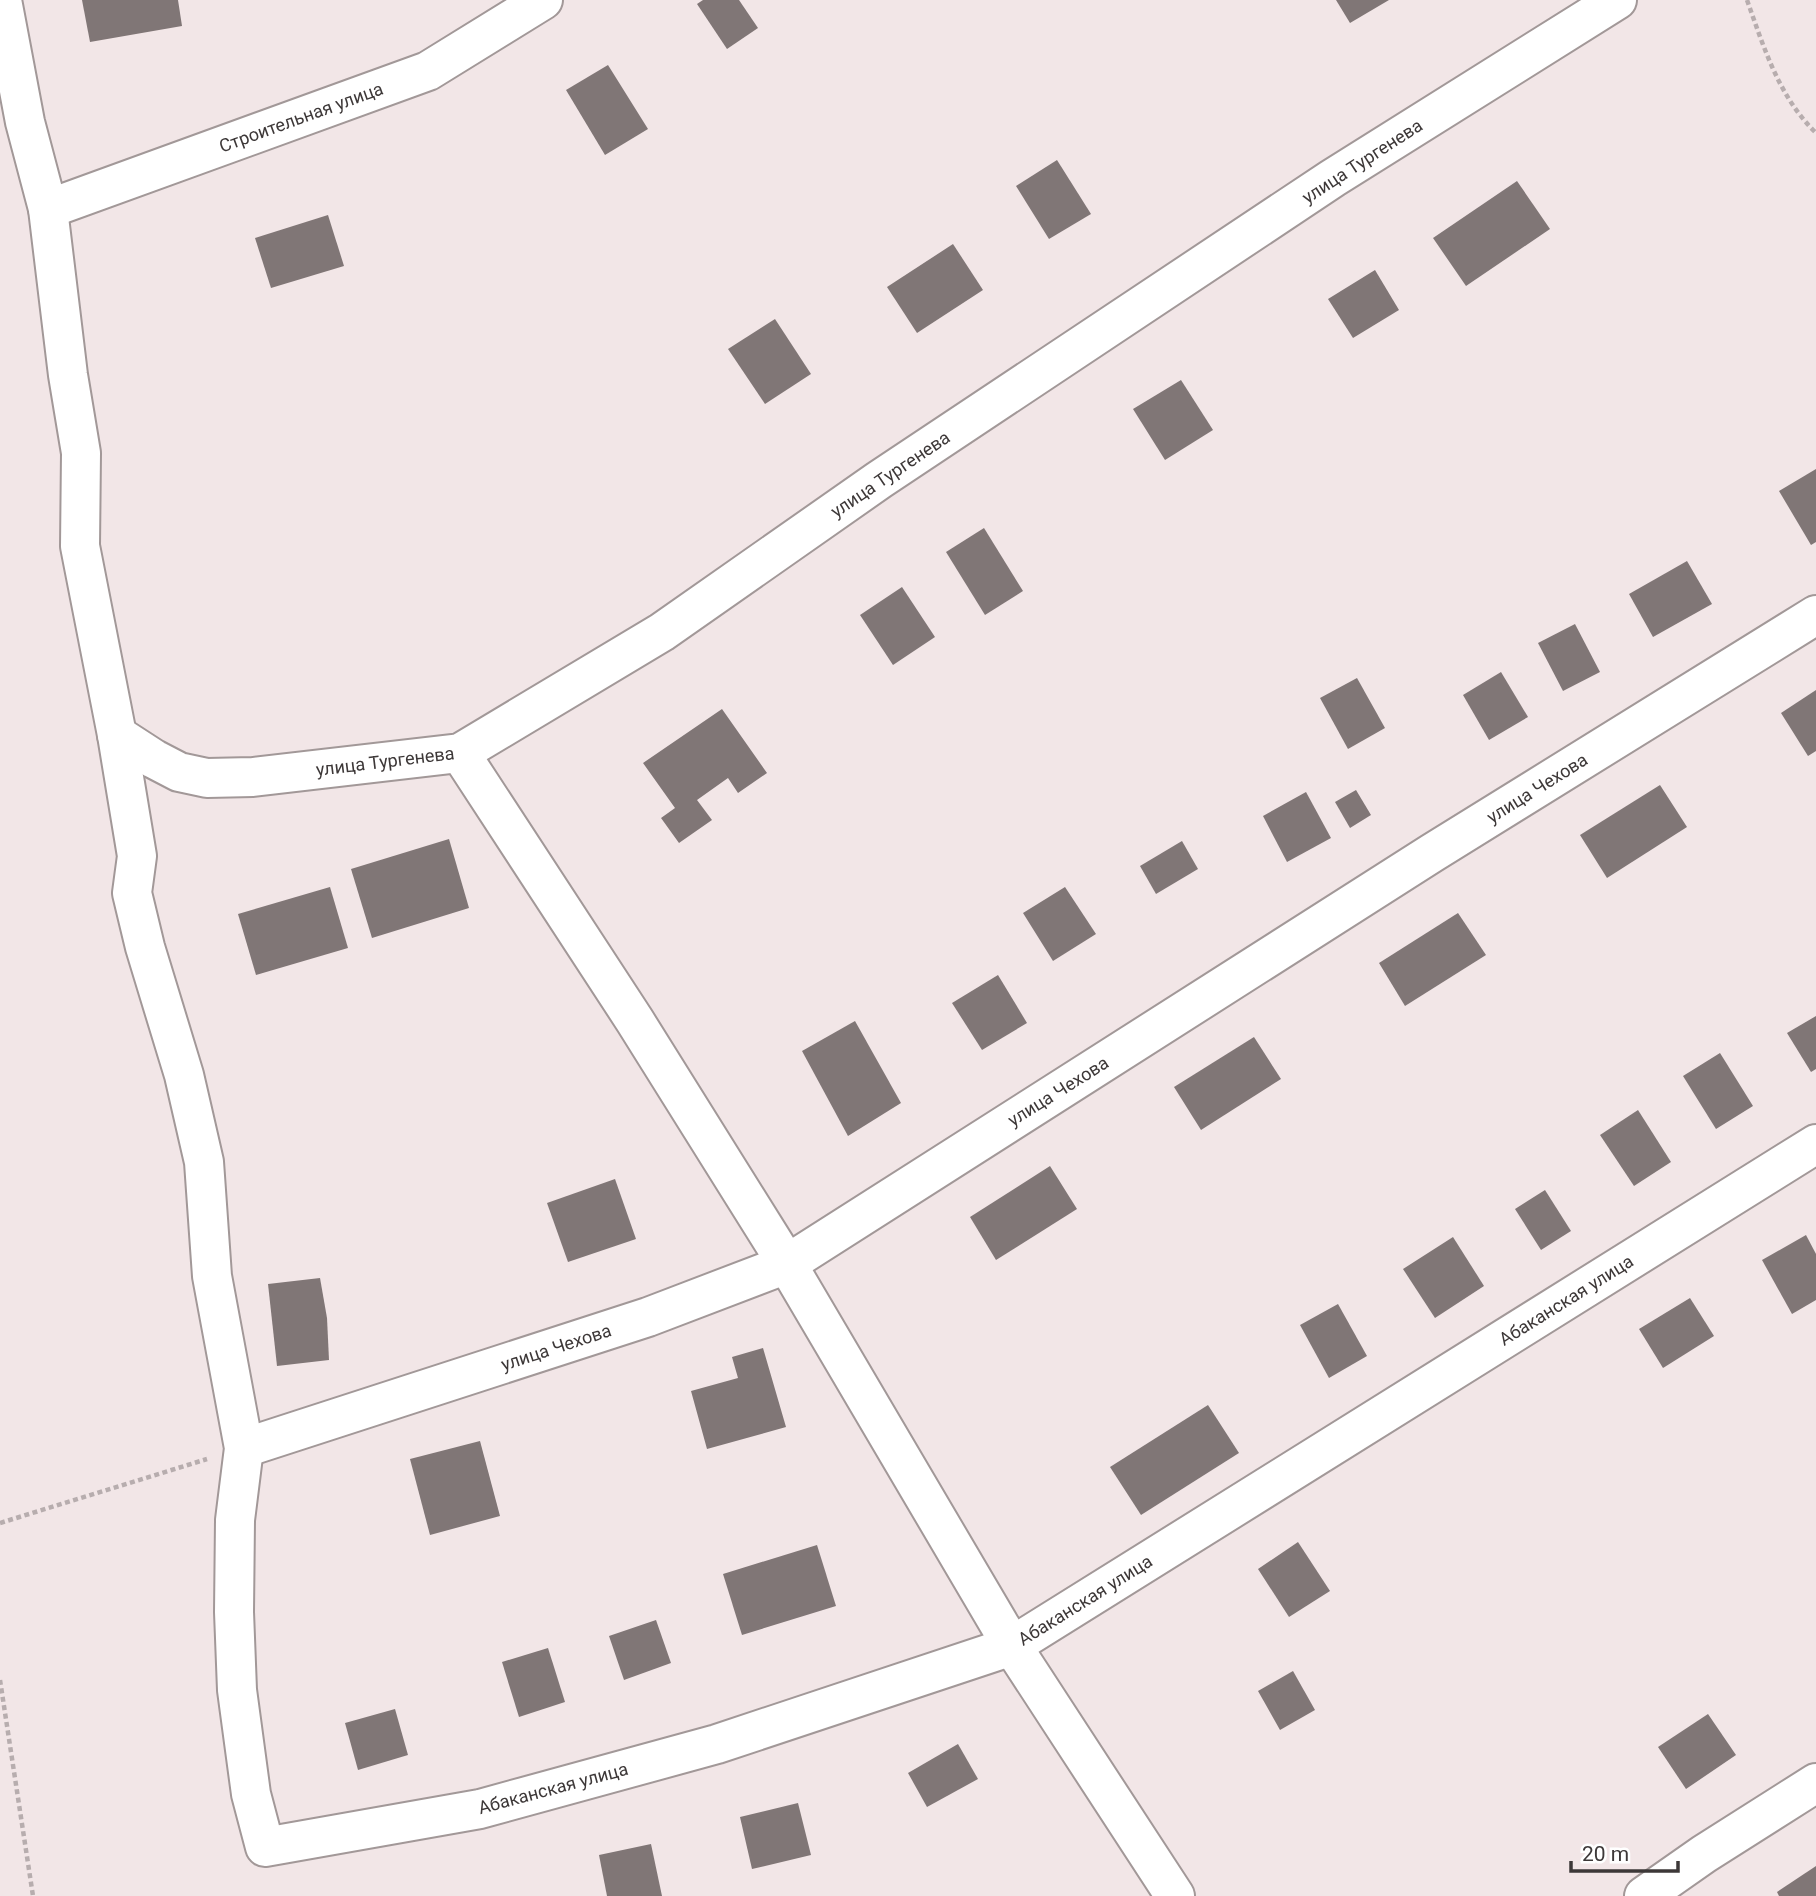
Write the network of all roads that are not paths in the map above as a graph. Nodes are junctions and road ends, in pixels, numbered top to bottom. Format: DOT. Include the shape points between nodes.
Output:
graph roads {
  1 [pos="2,0"];
  2 [pos="543,0"];
  3 [pos="1617,0"];
  4 [pos="48,209"];
  5 [pos="1816,615"];
  6 [pos="117,735"];
  7 [pos="460,753"];
  8 [pos="1816,1144"];
  9 [pos="787,1264"];
  10 [pos="244,1448"];
  11 [pos="1012,1646"];
  12 [pos="1816,1783"];
  13 [pos="1175,1896"];
  14 [pos="1644,1896"];
  1 -- 4 [label="street" via="25,122"];
  2 -- 4 [label="street, Строительная улица" via="428,71"];
  3 -- 7 [label="street, улица Тургенева" via="1322,186 891,472 662,632"];
  4 -- 6 [label="street" via="81,453 80,546"];
  5 -- 9 [label="street, улица Чехова"];
  6 -- 7 [label="street, улица Тургенева" via="179,772 207,778 253,777"];
  6 -- 10 [label="street" via="137,856 132,892 204,1162 212,1276"];
  7 -- 9 [label="street"];
  8 -- 11 [label="street, Абаканская улица"];
  9 -- 10 [label="street, улица Чехова" via="648,1317"];
  9 -- 11 [label="street"];
  10 -- 11 [label="street, Абаканская улица" via="235,1520 237,1690 251,1794 265,1847 494,1805 717,1744"];
  11 -- 13 [label="street"];
  12 -- 14 [label="street"];
}
